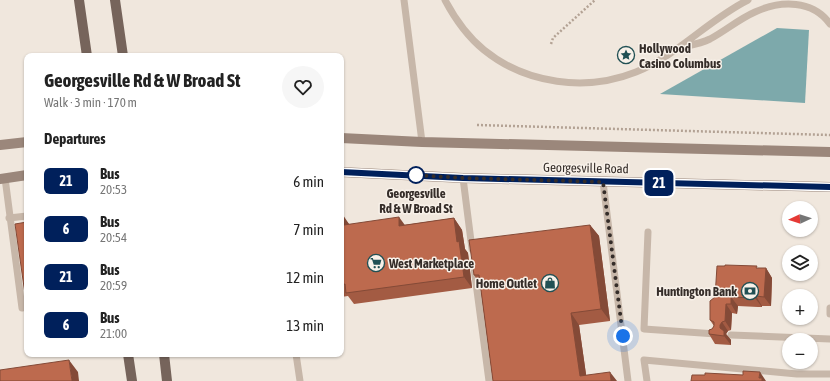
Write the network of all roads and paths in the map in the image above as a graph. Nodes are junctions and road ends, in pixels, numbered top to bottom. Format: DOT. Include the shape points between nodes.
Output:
graph roads {
  1 [pos="80,0"];
  2 [pos="115,0"];
  3 [pos="404,0"];
  4 [pos="445,0"];
  5 [pos="595,0"];
  6 [pos="748,0"];
  7 [pos="830,24"];
  8 [pos="551,44"];
  9 [pos="679,49"];
  10 [pos="87,53"];
  11 [pos="123,53"];
  12 [pos="476,125"];
  13 [pos="830,135"];
  14 [pos="344,138"];
  15 [pos="24,142"];
  16 [pos="422,142"];
  17 [pos="0,145"];
  18 [pos="830,152"];
  19 [pos="344,172"];
  20 [pos="24,175"];
  21 [pos="463,178"];
  22 [pos="2,179"];
  23 [pos="603,182"];
  24 [pos="830,187"];
  25 [pos="24,216"];
  26 [pos="9,218"];
  27 [pos="648,232"];
  28 [pos="472,253"];
  29 [pos="473,261"];
  30 [pos="24,308"];
  31 [pos="830,308"];
  32 [pos="830,314"];
  33 [pos="716,334"];
  34 [pos="731,335"];
  35 [pos="830,339"];
  36 [pos="128,357"];
  37 [pos="164,357"];
  38 [pos="296,357"];
  39 [pos="830,374"];
  40 [pos="132,381"];
  41 [pos="167,381"];
  42 [pos="300,381"];
  43 [pos="489,381"];
  44 [pos="628,381"];
  45 [pos="647,381"];
  1 -- 10 [label="main road"];
  2 -- 11 [label="main road"];
  3 -- 16 [label="lane"];
  4 -- 9 [label="lane" via="461,26 484,50 513,68 541,79 575,84 608,81 636,72"];
  5 -- 8 [label="path" via="553,38"];
  6 -- 9 [label="lane" via="722,14"];
  7 -- 9 [label="lane" via="813,7 786,3 755,12 708,40"];
  12 -- 13 [label="path"];
  14 -- 16 [label="main road, Georgesville Road"];
  15 -- 17 [label="main road"];
  16 -- 18 [label="main road, Georgesville Road"];
  19 -- 21 [label="main road, Georgesville Road"];
  20 -- 22 [label="main road"];
  21 -- 23 [label="main road, Georgesville Road"];
  21 -- 28 [label="lane"];
  22 -- 26 [label="lane"];
  23 -- 24 [label="main road, Georgesville Road"];
  23 -- 44 [label="lane"];
  25 -- 26 [label="lane"];
  26 -- 30 [label="lane" via="22,308"];
  27 -- 33 [label="lane" via="644,329"];
  29 -- 43 [label="lane"];
  31 -- 32 [label="lane"];
  34 -- 35 [label="lane"];
  36 -- 40 [label="main road"];
  37 -- 41 [label="main road"];
  38 -- 42 [label="lane"];
  39 -- 45 [label="lane" via="797,374 644,360"];
}
